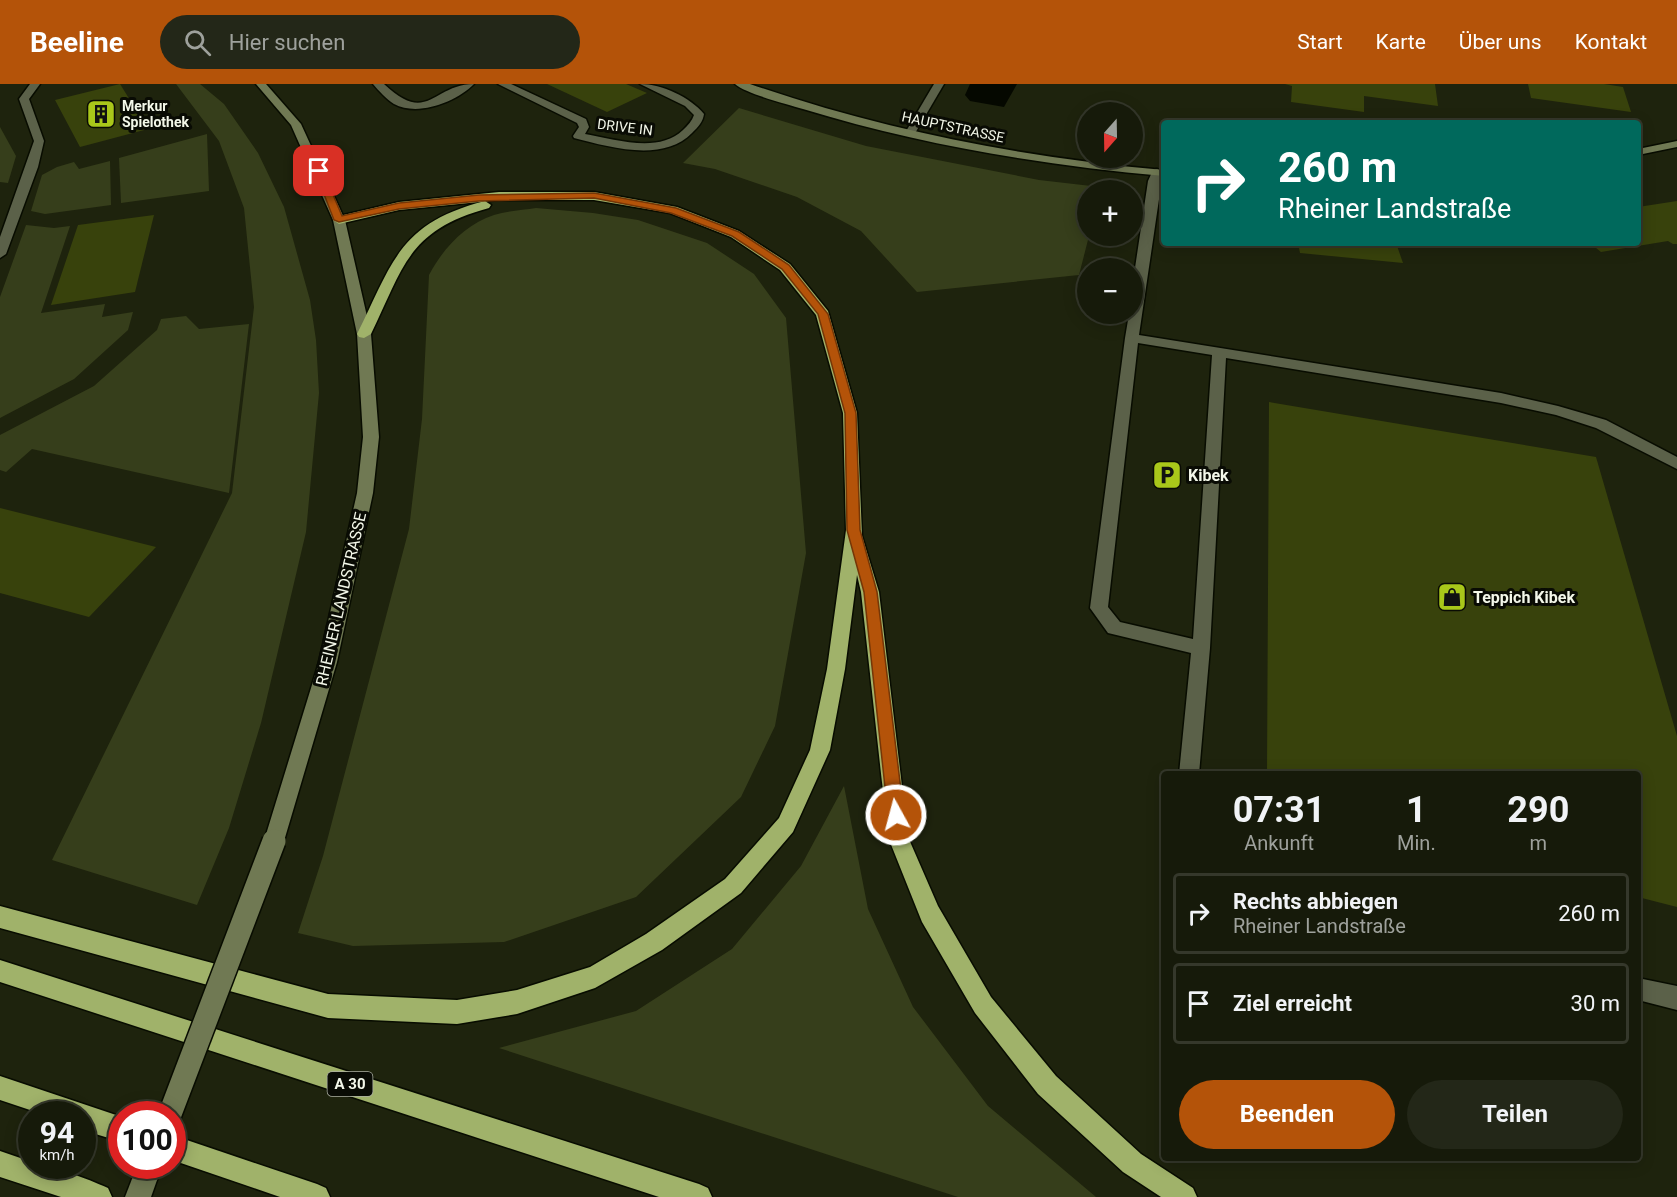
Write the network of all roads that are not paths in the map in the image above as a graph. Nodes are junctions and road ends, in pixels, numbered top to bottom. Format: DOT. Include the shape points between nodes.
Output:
graph roads {
  1 [pos="35,84"];
  2 [pos="261,84"];
  3 [pos="378,84"];
  4 [pos="468,84"];
  5 [pos="503,84"];
  6 [pos="645,84"];
  7 [pos="740,84"];
  8 [pos="939,84"];
  9 [pos="910,133"];
  10 [pos="1677,144"];
  11 [pos="1641,151"];
  12 [pos="1161,172"];
  13 [pos="594,196"];
  14 [pos="339,220"];
  15 [pos="0,254"];
  16 [pos="364,334"];
  17 [pos="1132,339"];
  18 [pos="1219,353"];
  19 [pos="1677,464"];
  20 [pos="854,530"];
  21 [pos="1201,648"];
  22 [pos="1189,771"];
  23 [pos="0,917"];
  24 [pos="0,971"];
  25 [pos="1641,990"];
  26 [pos="1677,998"];
  27 [pos="0,1088"];
  28 [pos="38,1101"];
  29 [pos="175,1101"];
  30 [pos="186,1152"];
  31 [pos="0,1164"];
  32 [pos="145,1179"];
  33 [pos="99,1197"];
  34 [pos="138,1197"];
  35 [pos="317,1197"];
  36 [pos="699,1197"];
  37 [pos="1184,1197"];
  1 -- 15 [label="street" via="24,99 39,141"];
  2 -- 14 [label="street, RHEINER LANDSTRASSE" via="296,124"];
  3 -- 4 [label="street" via="400,103 421,106 452,95"];
  5 -- 6 [label="street, DRIVE IN" via="582,121 584,127 578,136 658,146 674,142 698,120 699,114 689,104"];
  7 -- 9 [label="street, HAUPTSTRASSE" via="811,108"];
  8 -- 9 [label="street"];
  9 -- 12 [label="street, HAUPTSTRASSE" via="1063,163"];
  10 -- 11 [label="street"];
  12 -- 17 [label="street" via="1154,181"];
  13 -- 14 [label="highway" via="499,196 399,206"];
  13 -- 16 [label="highway" via="500,202 473,208 439,223 415,240"];
  13 -- 20 [label="highway" via="673,210 735,234 785,267 823,314 850,413"];
  14 -- 16 [label="street, RHEINER LANDSTRASSE"];
  16 -- 29 [label="street, RHEINER LANDSTRASSE, bridge" via="371,437 365,493 328,662 274,841"];
  17 -- 18 [label="street"];
  17 -- 21 [label="street" via="1099,609 1114,628"];
  18 -- 19 [label="street" via="1558,411 1601,424"];
  18 -- 21 [label="street"];
  20 -- 23 [label="highway" via="837,669 820,750 786,825 733,886 654,942 595,977 517,1002 458,1012 328,1006"];
  20 -- 37 [label="highway" via="870,592 898,837 930,914 983,1005 1047,1085 1132,1163"];
  21 -- 22 [label="street"];
  24 -- 36 [label="highway, A 30"];
  25 -- 26 [label="street"];
  27 -- 28 [label="highway"];
  30 -- 35 [label="highway"];
  31 -- 33 [label="highway"];
  32 -- 34 [label="street"];
}
